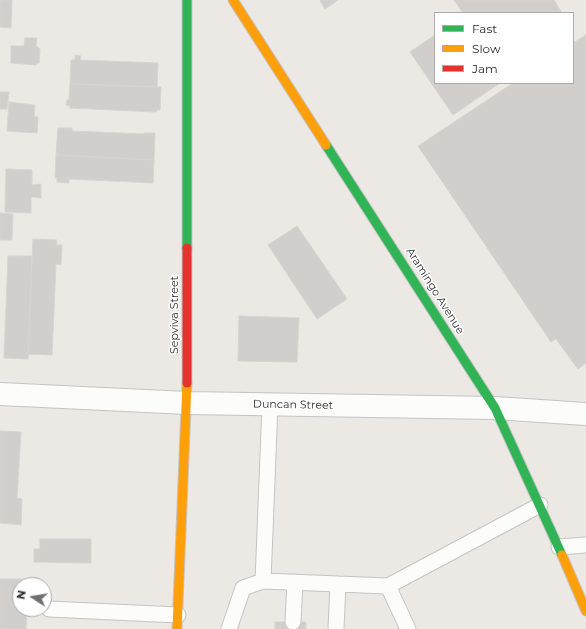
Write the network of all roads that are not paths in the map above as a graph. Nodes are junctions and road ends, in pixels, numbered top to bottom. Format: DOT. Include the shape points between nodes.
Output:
graph roads {
  1 [pos="187,0"];
  2 [pos="233,0"];
  3 [pos="0,394"];
  4 [pos="187,404"];
  5 [pos="270,405"];
  6 [pos="495,408"];
  7 [pos="586,414"];
  8 [pos="540,505"];
  9 [pos="586,545"];
  10 [pos="559,547"];
  11 [pos="263,581"];
  12 [pos="295,582"];
  13 [pos="338,584"];
  14 [pos="388,586"];
  15 [pos="52,609"];
  16 [pos="586,611"];
  17 [pos="178,622"];
  18 [pos="293,622"];
  19 [pos="229,629"];
  20 [pos="336,629"];
  21 [pos="408,629"];
  1 -- 4 [label="main road, Sepviva Street"];
  2 -- 6 [label="main road, Aramingo Avenue"];
  3 -- 4 [label="street, Duncan Street"];
  4 -- 5 [label="street, Duncan Street"];
  4 -- 17 [label="main road, Sepviva Street"];
  5 -- 6 [label="street, Duncan Street"];
  5 -- 11 [label="lane"];
  6 -- 7 [label="street, Duncan Street"];
  6 -- 8 [label="main road, Aramingo Avenue"];
  8 -- 10 [label="main road, Aramingo Avenue"];
  8 -- 14 [label="lane"];
  9 -- 10 [label="lane"];
  10 -- 16 [label="main road, Aramingo Avenue"];
  11 -- 12 [label="lane"];
  11 -- 19 [label="lane" via="243,588"];
  12 -- 13 [label="lane"];
  12 -- 18 [label="lane"];
  13 -- 14 [label="lane"];
  13 -- 20 [label="lane"];
  14 -- 21 [label="lane"];
  15 -- 17 [label="lane"];
}
